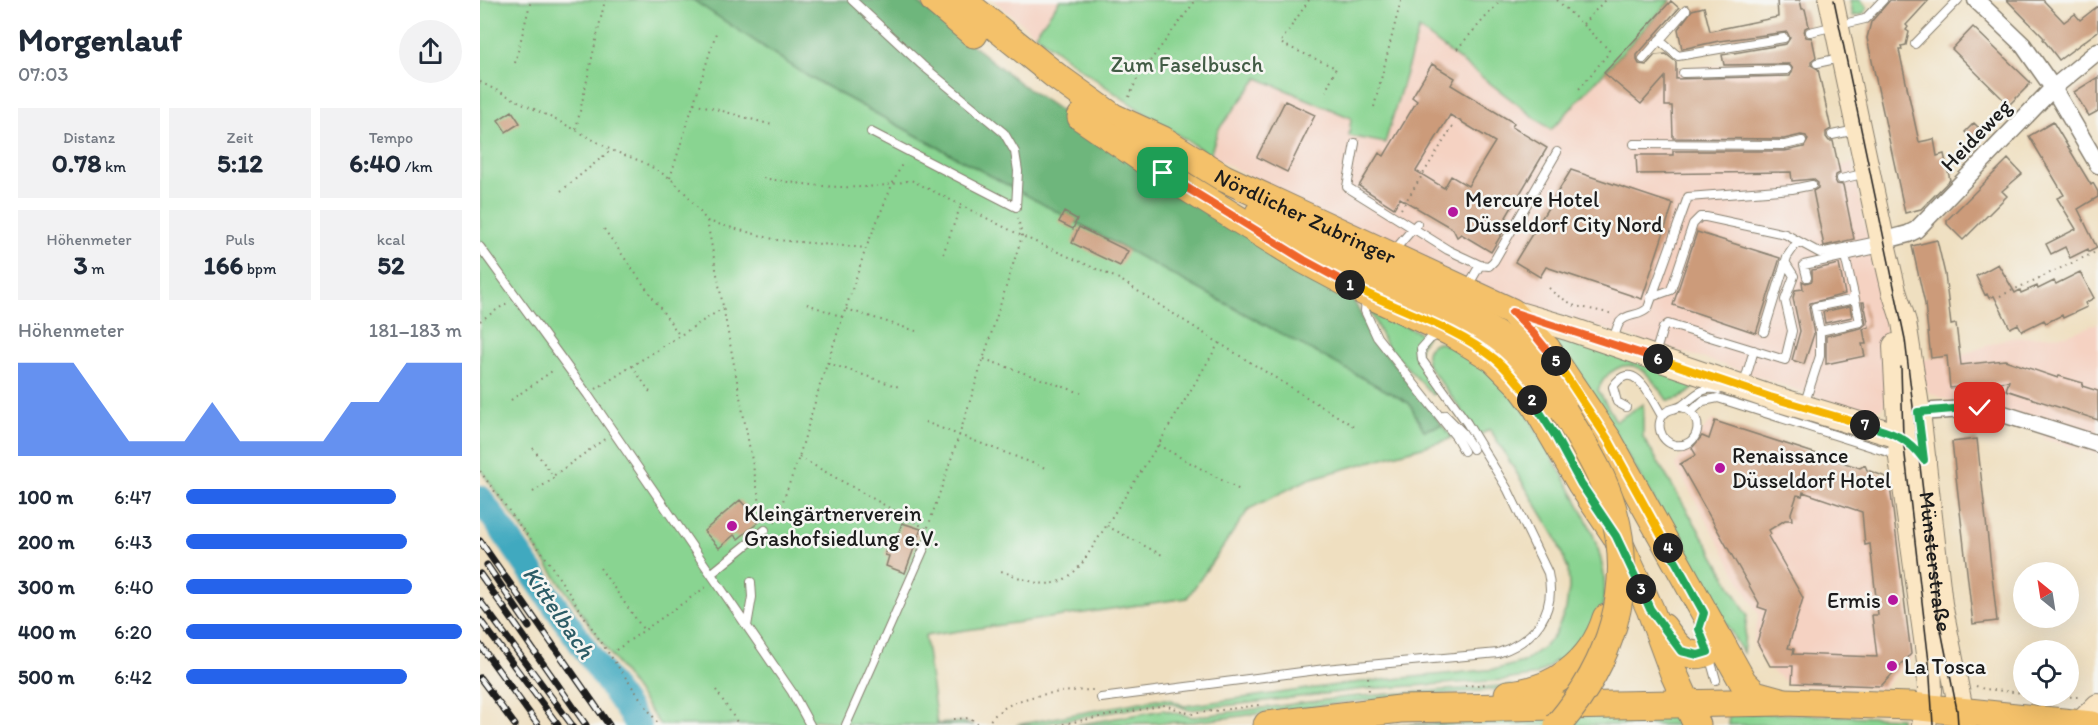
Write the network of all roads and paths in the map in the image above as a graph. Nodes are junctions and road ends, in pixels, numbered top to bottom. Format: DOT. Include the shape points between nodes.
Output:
graph roads {
  1 [pos="531,0"];
  2 [pos="605,0"];
  3 [pos="852,0"];
  4 [pos="934,0"];
  5 [pos="963,0"];
  6 [pos="1196,0"];
  7 [pos="1309,0"];
  8 [pos="1401,0"];
  9 [pos="1501,0"];
  10 [pos="1557,0"];
  11 [pos="1605,0"];
  12 [pos="1831,0"];
  13 [pos="1883,0"];
  14 [pos="1958,0"];
  15 [pos="1976,0"];
  16 [pos="1686,10"];
  17 [pos="1582,25"];
  18 [pos="1837,26"];
  19 [pos="1810,32"];
  20 [pos="716,33"];
  21 [pos="1784,38"];
  22 [pos="1659,40"];
  23 [pos="1915,44"];
  24 [pos="1457,49"];
  25 [pos="2098,51"];
  26 [pos="1843,57"];
  27 [pos="1642,59"];
  28 [pos="515,63"];
  29 [pos="1817,63"];
  30 [pos="1786,70"];
  31 [pos="1683,73"];
  32 [pos="480,82"];
  33 [pos="2053,88"];
  34 [pos="1580,89"];
  35 [pos="1326,91"];
  36 [pos="693,103"];
  37 [pos="1121,107"];
  38 [pos="1374,108"];
  39 [pos="1455,123"];
  40 [pos="772,126"];
  41 [pos="1859,129"];
  42 [pos="576,130"];
  43 [pos="871,132"];
  44 [pos="1832,135"];
  45 [pos="1802,141"];
  46 [pos="1355,143"];
  47 [pos="1634,144"];
  48 [pos="611,150"];
  49 [pos="908,152"];
  50 [pos="1557,152"];
  51 [pos="2098,165"];
  52 [pos="1868,173"];
  53 [pos="670,178"];
  54 [pos="763,178"];
  55 [pos="1841,179"];
  56 [pos="892,185"];
  57 [pos="1812,185"];
  58 [pos="561,191"];
  59 [pos="961,205"];
  60 [pos="1016,207"];
  61 [pos="1396,216"];
  62 [pos="707,221"];
  63 [pos="1416,225"];
  64 [pos="603,229"];
  65 [pos="1022,236"];
  66 [pos="1798,241"];
  67 [pos="1883,243"];
  68 [pos="480,246"];
  69 [pos="866,248"];
  70 [pos="1408,251"];
  71 [pos="2098,251"];
  72 [pos="943,254"];
  73 [pos="1845,256"];
  74 [pos="1785,262"];
  75 [pos="1480,266"];
  76 [pos="1807,277"];
  77 [pos="1469,282"];
  78 [pos="1549,288"];
  79 [pos="1366,293"];
  80 [pos="2000,296"];
  81 [pos="517,297"];
  82 [pos="1652,297"];
  83 [pos="1855,299"];
  84 [pos="807,304"];
  85 [pos="723,308"];
  86 [pos="846,309"];
  87 [pos="1512,312"];
  88 [pos="843,317"];
  89 [pos="1625,318"];
  90 [pos="480,321"];
  91 [pos="916,331"];
  92 [pos="1820,331"];
  93 [pos="1450,332"];
  94 [pos="1764,332"];
  95 [pos="680,336"];
  96 [pos="1612,343"];
  97 [pos="1219,344"];
  98 [pos="1754,350"];
  99 [pos="1654,358"];
  100 [pos="984,359"];
  101 [pos="565,362"];
  102 [pos="828,363"];
  103 [pos="632,366"];
  104 [pos="899,387"];
  105 [pos="1743,388"];
  106 [pos="1082,393"];
  107 [pos="588,395"];
  108 [pos="652,395"];
  109 [pos="1770,397"];
  110 [pos="512,400"];
  111 [pos="1626,407"];
  112 [pos="1681,407"];
  113 [pos="1803,407"];
  114 [pos="1907,407"];
  115 [pos="1691,412"];
  116 [pos="1662,416"];
  117 [pos="925,422"];
  118 [pos="1870,426"];
  119 [pos="1354,427"];
  120 [pos="614,432"];
  121 [pos="959,436"];
  122 [pos="2097,441"];
  123 [pos="1158,445"];
  124 [pos="533,448"];
  125 [pos="1472,449"];
  126 [pos="1908,451"];
  127 [pos="799,457"];
  128 [pos="1048,469"];
  129 [pos="480,471"];
  130 [pos="553,476"];
  131 [pos="1581,484"];
  132 [pos="1240,490"];
  133 [pos="533,492"];
  134 [pos="1107,526"];
  135 [pos="927,529"];
  136 [pos="765,530"];
  137 [pos="1915,530"];
  138 [pos="926,533"];
  139 [pos="926,544"];
  140 [pos="1162,555"];
  141 [pos="600,568"];
  142 [pos="1001,571"];
  143 [pos="713,577"];
  144 [pos="751,582"];
  145 [pos="1650,609"];
  146 [pos="747,626"];
  147 [pos="644,630"];
  148 [pos="1706,635"];
  149 [pos="616,650"];
  150 [pos="1368,679"];
  151 [pos="1716,680"];
  152 [pos="1976,686"];
  153 [pos="716,690"];
  154 [pos="1369,692"];
  155 [pos="2013,692"];
  156 [pos="1100,694"];
  157 [pos="1784,702"];
  158 [pos="2068,706"];
  159 [pos="1400,710"];
  160 [pos="1691,713"];
  161 [pos="1941,713"];
  162 [pos="2087,715"];
  163 [pos="954,719"];
  164 [pos="659,725"];
  165 [pos="740,725"];
  166 [pos="810,725"];
  167 [pos="846,725"];
  168 [pos="980,725"];
  169 [pos="987,725"];
  170 [pos="1267,725"];
  171 [pos="1558,725"];
  1 -- 28 [label="path"];
  2 -- 42 [label="path"];
  3 -- 60 [label="lane" via="1004,133 1015,152"];
  4 -- 79 [label="main road, Nördlicher Zubringer" via="1070,109 1163,173 1304,260"];
  5 -- 37 [label="main road, Nördlicher Zubringer" via="1056,76"];
  6 -- 37 [label="path" via="1138,77"];
  7 -- 35 [label="path" via="1280,43 1336,68"];
  8 -- 38 [label="path"];
  9 -- 24 [label="path"];
  10 -- 17 [label="path"];
  11 -- 17 [label="path"];
  12 -- 18 [label="street, Münsterstraße"];
  13 -- 18 [label="lane" via="1865,19"];
  14 -- 23 [label="lane"];
  15 -- 33 [label="street" via="2023,45"];
  16 -- 22 [label="lane"];
  17 -- 34 [label="path" via="1609,50"];
  18 -- 19 [label="lane"];
  18 -- 26 [label="street, Münsterstraße"];
  20 -- 36 [label="path"];
  21 -- 22 [label="lane" via="1678,56"];
  22 -- 27 [label="lane"];
  25 -- 33 [label="street, Heideweg"];
  26 -- 29 [label="lane"];
  26 -- 41 [label="street, Münsterstraße"];
  30 -- 31 [label="lane"];
  32 -- 42 [label="path"];
  33 -- 51 [label="street"];
  33 -- 67 [label="street, Heideweg" via="1916,230"];
  36 -- 40 [label="path"];
  36 -- 53 [label="path"];
  37 -- 77 [label="main road, Nördlicher Zubringer" via="1163,140 1218,169"];
  37 -- 171 [label="main road, bridge" via="1197,176 1241,203 1465,316 1501,338 1541,376 1604,483 1613,507 1622,561 1610,639 1582,695"];
  39 -- 61 [label="path"];
  41 -- 44 [label="lane"];
  41 -- 52 [label="street, Münsterstraße"];
  42 -- 48 [label="path"];
  43 -- 49 [label="lane"];
  45 -- 47 [label="lane" via="1785,145"];
  46 -- 61 [label="lane" via="1347,187"];
  48 -- 53 [label="path"];
  48 -- 58 [label="path"];
  49 -- 56 [label="path"];
  49 -- 60 [label="lane"];
  50 -- 75 [label="lane" via="1494,261 1489,266"];
  52 -- 55 [label="lane"];
  52 -- 67 [label="street, Münsterstraße"];
  53 -- 62 [label="path"];
  54 -- 56 [label="path" via="832,187"];
  56 -- 59 [label="path" via="911,180"];
  56 -- 69 [label="path"];
  57 -- 82 [label="lane" via="1688,197"];
  59 -- 65 [label="path"];
  59 -- 72 [label="path"];
  60 -- 65 [label="path"];
  61 -- 63 [label="lane"];
  62 -- 69 [label="path" via="777,240"];
  62 -- 85 [label="path"];
  63 -- 70 [label="lane" via="1394,245"];
  63 -- 75 [label="lane" via="1448,250"];
  64 -- 95 [label="path"];
  65 -- 97 [label="path" via="1119,279"];
  65 -- 100 [label="path"];
  66 -- 67 [label="lane" via="1820,253"];
  66 -- 74 [label="lane"];
  66 -- 82 [label="lane" via="1785,234 1700,217 1693,224 1671,290"];
  67 -- 73 [label="lane"];
  67 -- 114 [label="street, Münsterstraße" via="1904,322"];
  68 -- 81 [label="lane"];
  69 -- 86 [label="path"];
  71 -- 80 [label="path"];
  73 -- 76 [label="lane" via="1804,265"];
  73 -- 83 [label="lane"];
  74 -- 94 [label="lane"];
  74 -- 98 [label="lane" via="1794,276 1785,300 1792,331 1785,360"];
  75 -- 77 [label="lane"];
  77 -- 87 [label="main road, Nördlicher Zubringer"];
  78 -- 89 [label="path" via="1575,306 1609,311"];
  79 -- 93 [label="main road, Nördlicher Zubringer"];
  79 -- 125 [label="lane" via="1365,311 1377,337 1456,437"];
  81 -- 90 [label="path"];
  81 -- 101 [label="lane"];
  82 -- 89 [label="lane" via="1645,312"];
  83 -- 92 [label="lane" via="1860,322"];
  83 -- 92 [label="lane" via="1815,307"];
  84 -- 88 [label="path"];
  85 -- 95 [label="path"];
  85 -- 136 [label="path"];
  86 -- 88 [label="path"];
  86 -- 91 [label="path"];
  87 -- 96 [label="street, Nördlicher Zubringer"];
  87 -- 148 [label="main road, Nördlicher Zubringer" via="1547,349 1609,441"];
  88 -- 102 [label="path"];
  89 -- 96 [label="lane"];
  92 -- 113 [label="lane" via="1820,356"];
  93 -- 125 [label="lane" via="1430,339 1421,349 1422,360"];
  93 -- 131 [label="main road, Nördlicher Zubringer" via="1494,359 1520,385 1554,434"];
  95 -- 103 [label="path"];
  96 -- 99 [label="street, Nördlicher Zubringer"];
  97 -- 119 [label="path"];
  97 -- 123 [label="path"];
  98 -- 99 [label="lane" via="1668,324 1663,327"];
  98 -- 105 [label="lane"];
  99 -- 105 [label="street, Nördlicher Zubringer"];
  100 -- 106 [label="path"];
  100 -- 121 [label="path"];
  101 -- 107 [label="lane"];
  101 -- 110 [label="path"];
  102 -- 104 [label="path"];
  102 -- 127 [label="path"];
  103 -- 107 [label="path"];
  103 -- 108 [label="path"];
  105 -- 109 [label="street, Nördlicher Zubringer"];
  107 -- 120 [label="lane"];
  109 -- 112 [label="lane" via="1745,397 1705,389"];
  109 -- 113 [label="street, Nördlicher Zubringer"];
  111 -- 116 [label="lane" via="1617,402 1613,387 1624,376 1636,377"];
  112 -- 115 [label="lane"];
  112 -- 116 [label="lane"];
  113 -- 118 [label="street, Nördlicher Zubringer"];
  114 -- 118 [label="street"];
  114 -- 122 [label="street" via="1980,408"];
  114 -- 126 [label="street, Münsterstraße"];
  114 -- 126 [label="street, Münsterstraße"];
  115 -- 116 [label="lane" via="1698,428 1692,440 1682,445 1670,443 1661,434"];
  115 -- 126 [label="lane" via="1703,401 1718,398 1888,452"];
  117 -- 121 [label="path"];
  118 -- 126 [label="street, Nördlicher Zubringer"];
  120 -- 130 [label="path"];
  120 -- 143 [label="lane"];
  121 -- 128 [label="path"];
  121 -- 135 [label="path"];
  123 -- 132 [label="path"];
  123 -- 134 [label="path"];
  124 -- 130 [label="path"];
  125 -- 156 [label="lane" via="1508,490 1542,557 1551,586 1548,606 1537,627 1522,643 1498,653"];
  126 -- 137 [label="street, Münsterstraße"];
  127 -- 135 [label="path"];
  127 -- 136 [label="path" via="778,519"];
  129 -- 164 [label="path" via="542,552"];
  130 -- 133 [label="path"];
  131 -- 145 [label="main road, Nördlicher Zubringer" via="1616,536"];
  131 -- 159 [label="main road" via="1612,576 1603,628 1584,658 1565,675 1530,691 1436,699"];
  134 -- 140 [label="path"];
  134 -- 142 [label="path" via="1079,568 1064,581 1041,585"];
  135 -- 138 [label="path"];
  136 -- 143 [label="lane"];
  137 -- 161 [label="street, Münsterstraße" via="1929,661"];
  137 -- 161 [label="street, Münsterstraße" via="1940,604"];
  139 -- 167 [label="lane"];
  141 -- 147 [label="path"];
  143 -- 146 [label="lane"];
  143 -- 147 [label="path"];
  144 -- 146 [label="lane"];
  145 -- 148 [label="main road" via="1681,651 1698,655"];
  145 -- 160 [label="main road, Nördlicher Zubringer"];
  146 -- 166 [label="lane"];
  147 -- 149 [label="path"];
  148 -- 151 [label="lane"];
  148 -- 157 [label="main road, Nördlicher Zubringer" via="1748,689"];
  150 -- 154 [label="path"];
  152 -- 155 [label="path"];
  153 -- 165 [label="path"];
  156 -- 169 [label="path" via="1068,691 1011,703"];
  157 -- 160 [label="main road"];
  157 -- 161 [label="main road"];
  158 -- 162 [label="path"];
  159 -- 160 [label="main road"];
  159 -- 170 [label="main road"];
  161 -- 162 [label="main road"];
  163 -- 168 [label="path" via="970,718"];
}
